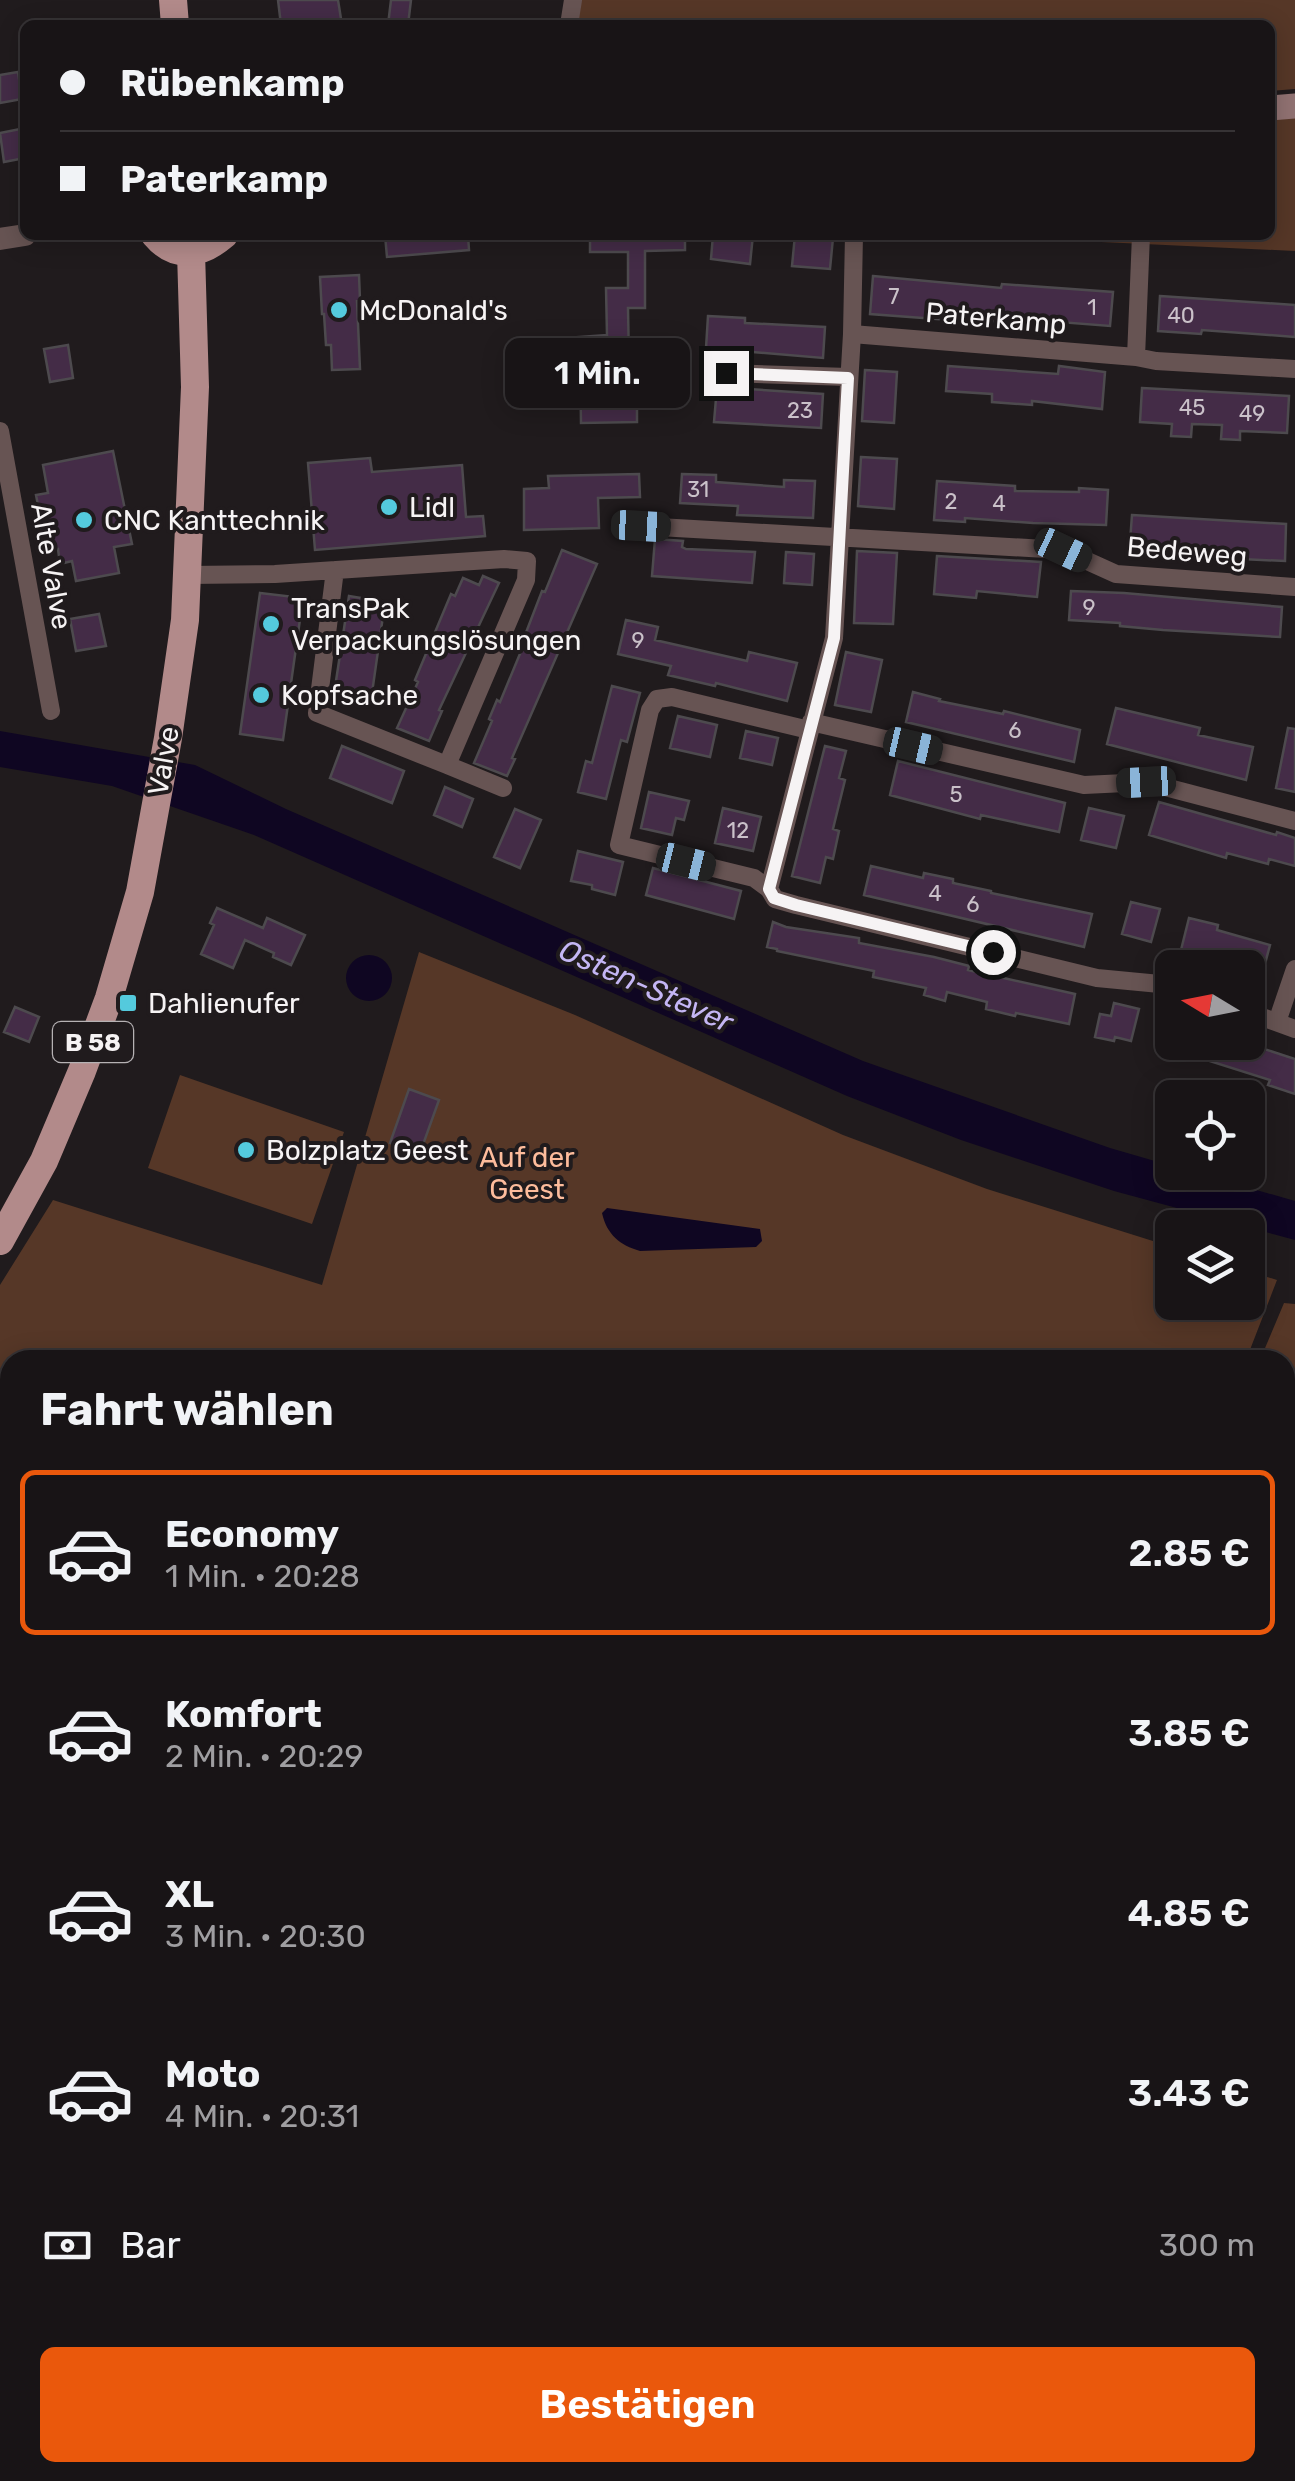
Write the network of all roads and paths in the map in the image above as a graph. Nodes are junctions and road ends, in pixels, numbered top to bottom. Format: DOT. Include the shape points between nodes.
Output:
graph roads {
  1 [pos="159,240"];
  2 [pos="218,240"];
  3 [pos="854,240"];
  4 [pos="1142,240"];
  5 [pos="191,252"];
  6 [pos="852,334"];
  7 [pos="1136,357"];
  8 [pos="1295,369"];
  9 [pos="726,373"];
  10 [pos="848,378"];
  11 [pos="0,431"];
  12 [pos="641,526"];
  13 [pos="840,538"];
  14 [pos="335,570"];
  15 [pos="188,575"];
  16 [pos="1295,587"];
  17 [pos="51,711"];
  18 [pos="810,726"];
  19 [pos="447,765"];
  20 [pos="503,788"];
  21 [pos="1295,821"];
  22 [pos="769,889"];
  23 [pos="1295,969"];
  24 [pos="1155,984"];
  25 [pos="1286,1026"];
  26 [pos="0,1241"];
  1 -- 5 [label="main road"];
  2 -- 5 [label="main road"];
  3 -- 6 [label="street"];
  4 -- 7 [label="street"];
  5 -- 15 [label="main road, Valve / B 58" via="195,387"];
  6 -- 7 [label="street, Paterkamp"];
  6 -- 10 [label="street"];
  7 -- 8 [label="street, Paterkamp"];
  9 -- 10 [label="street"];
  10 -- 13 [label="street"];
  11 -- 17 [label="street, Alte Valve"];
  12 -- 13 [label="street"];
  13 -- 16 [label="street, Bedeweg" via="1063,550 1116,574"];
  13 -- 18 [label="street" via="834,638"];
  14 -- 15 [label="street"];
  14 -- 19 [label="street" via="317,713"];
  14 -- 19 [label="street" via="527,560 526,580"];
  15 -- 26 [label="main road, Valve / B 58" via="140,892 109,998 44,1162"];
  18 -- 21 [label="street" via="1084,785 1146,782"];
  18 -- 22 [label="street"];
  18 -- 22 [label="street" via="672,697 657,699 650,710 619,845 754,878"];
  19 -- 20 [label="street"];
  22 -- 24 [label="street" via="774,898 796,905 1097,978"];
  23 -- 25 [label="street"];
}
